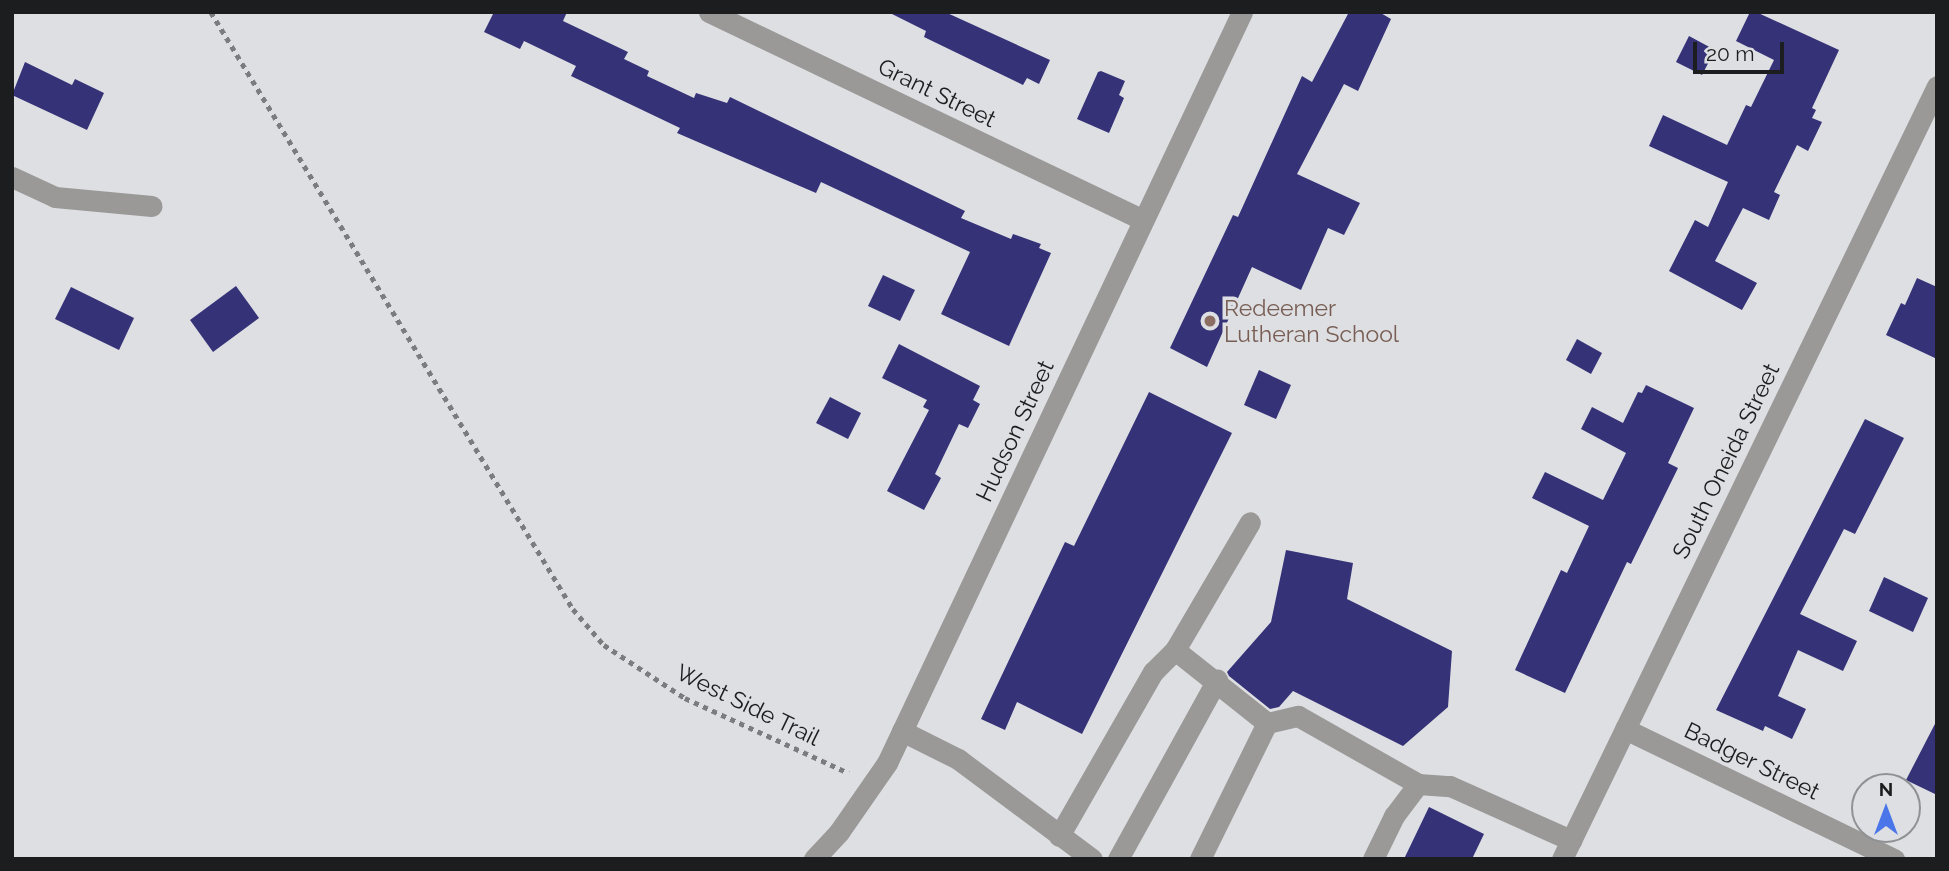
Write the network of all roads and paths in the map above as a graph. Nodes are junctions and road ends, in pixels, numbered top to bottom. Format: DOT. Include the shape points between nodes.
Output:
graph roads {
  1 [pos="211,12"];
  2 [pos="709,12"];
  3 [pos="1242,12"];
  4 [pos="1937,86"];
  5 [pos="12,177"];
  6 [pos="152,206"];
  7 [pos="1143,220"];
  8 [pos="1250,522"];
  9 [pos="1175,650"];
  10 [pos="1217,680"];
  11 [pos="1267,723"];
  12 [pos="1625,729"];
  13 [pos="902,731"];
  14 [pos="873,784"];
  15 [pos="1418,784"];
  16 [pos="1059,836"];
  17 [pos="1567,849"];
  18 [pos="814,859"];
  19 [pos="1092,859"];
  20 [pos="1118,859"];
  21 [pos="1200,859"];
  22 [pos="1373,859"];
  23 [pos="1894,859"];
  1 -- 14 [label="path, West Side Trail" via="573,609 604,645 685,698"];
  2 -- 7 [label="street, Grant Street"];
  3 -- 7 [label="street, Hudson Street"];
  4 -- 12 [label="street, South Oneida Street"];
  5 -- 6 [label="street" via="55,197"];
  7 -- 13 [label="street, Hudson Street"];
  8 -- 9 [label="street"];
  9 -- 10 [label="street"];
  9 -- 16 [label="street" via="1153,672"];
  10 -- 11 [label="street"];
  10 -- 20 [label="street"];
  11 -- 15 [label="street" via="1298,716"];
  11 -- 21 [label="street"];
  12 -- 17 [label="street, South Oneida Street"];
  12 -- 23 [label="street, Badger Street"];
  13 -- 14 [label="street, Hudson Street"];
  13 -- 16 [label="street" via="958,759"];
  14 -- 18 [label="street, Hudson Street"];
  15 -- 17 [label="street" via="1450,786"];
  15 -- 22 [label="street" via="1394,816"];
  16 -- 19 [label="street"];
}
